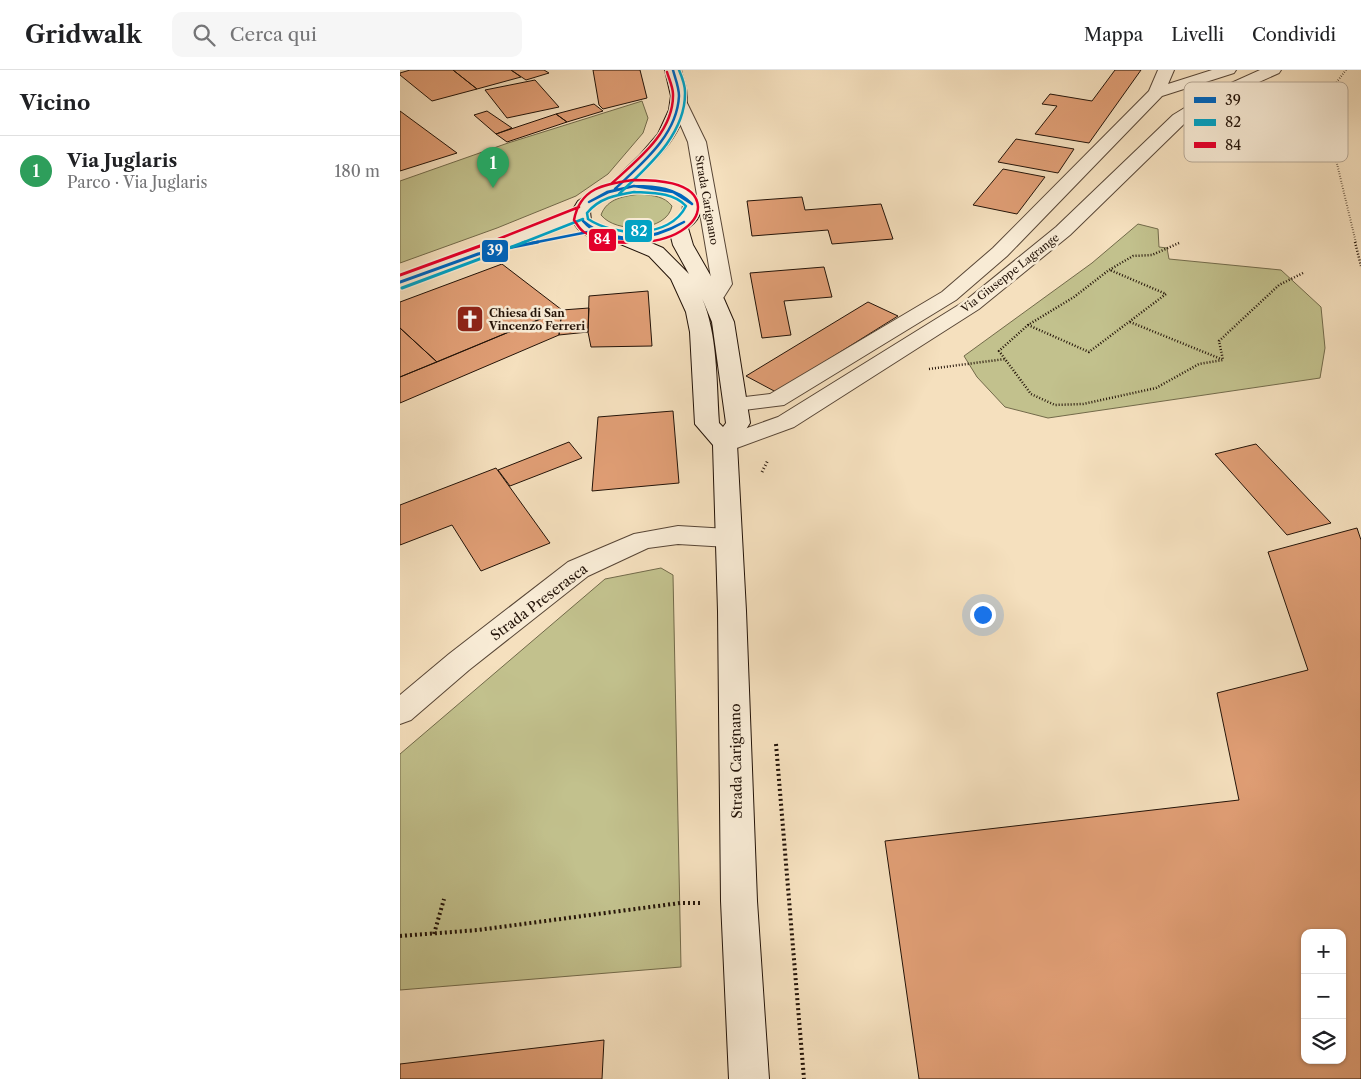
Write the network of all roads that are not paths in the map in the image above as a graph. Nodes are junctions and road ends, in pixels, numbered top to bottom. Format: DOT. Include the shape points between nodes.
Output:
graph roads {
  1 [pos="673,70"];
  2 [pos="1166,70"];
  3 [pos="1228,70"];
  4 [pos="1273,70"];
  5 [pos="1192,82"];
  6 [pos="1246,82"];
  7 [pos="1184,85"];
  8 [pos="1156,94"];
  9 [pos="679,103"];
  10 [pos="1184,115"];
  11 [pos="659,146"];
  12 [pos="615,189"];
  13 [pos="672,190"];
  14 [pos="581,213"];
  15 [pos="678,226"];
  16 [pos="593,231"];
  17 [pos="622,238"];
  18 [pos="478,254"];
  19 [pos="400,282"];
  20 [pos="713,299"];
  21 [pos="736,404"];
  22 [pos="724,444"];
  23 [pos="728,538"];
  24 [pos="400,712"];
  25 [pos="750,1079"];
  1 -- 9 [label="street, Strada Carignano"];
  2 -- 8 [label="street, Via Giuseppe Lagrange"];
  3 -- 5 [label="street"];
  4 -- 6 [label="street, Via Giuseppe Lagrange"];
  7 -- 8 [label="street"];
  8 -- 21 [label="street, Via Giuseppe Lagrange" via="1000,252 949,296 776,400"];
  9 -- 11 [label="street"];
  9 -- 20 [label="street, Strada Carignano" via="697,142 722,284"];
  10 -- 22 [label="street, Via Giuseppe Lagrange" via="1063,231 972,305 786,422"];
  11 -- 12 [label="street"];
  11 -- 13 [label="street" via="661,165"];
  12 -- 13 [label="street" via="650,186"];
  12 -- 14 [label="street" via="594,198"];
  13 -- 15 [label="street" via="687,197 692,205 691,213"];
  14 -- 16 [label="street" via="581,219"];
  14 -- 18 [label="street"];
  15 -- 17 [label="street" via="657,234"];
  15 -- 20 [label="street" via="683,245"];
  16 -- 17 [label="street"];
  16 -- 18 [label="street"];
  17 -- 22 [label="street" via="656,252 680,276 689,292 701,332 708,424"];
  18 -- 19 [label="street"];
  20 -- 21 [label="street" via="723,322"];
  21 -- 22 [label="street" via="738,423"];
  22 -- 23 [label="street, Strada Carignano"];
  23 -- 24 [label="street, Strada Preserasca" via="678,535 643,540 578,569"];
  23 -- 25 [label="street, Strada Carignano" via="739,901"];
}
